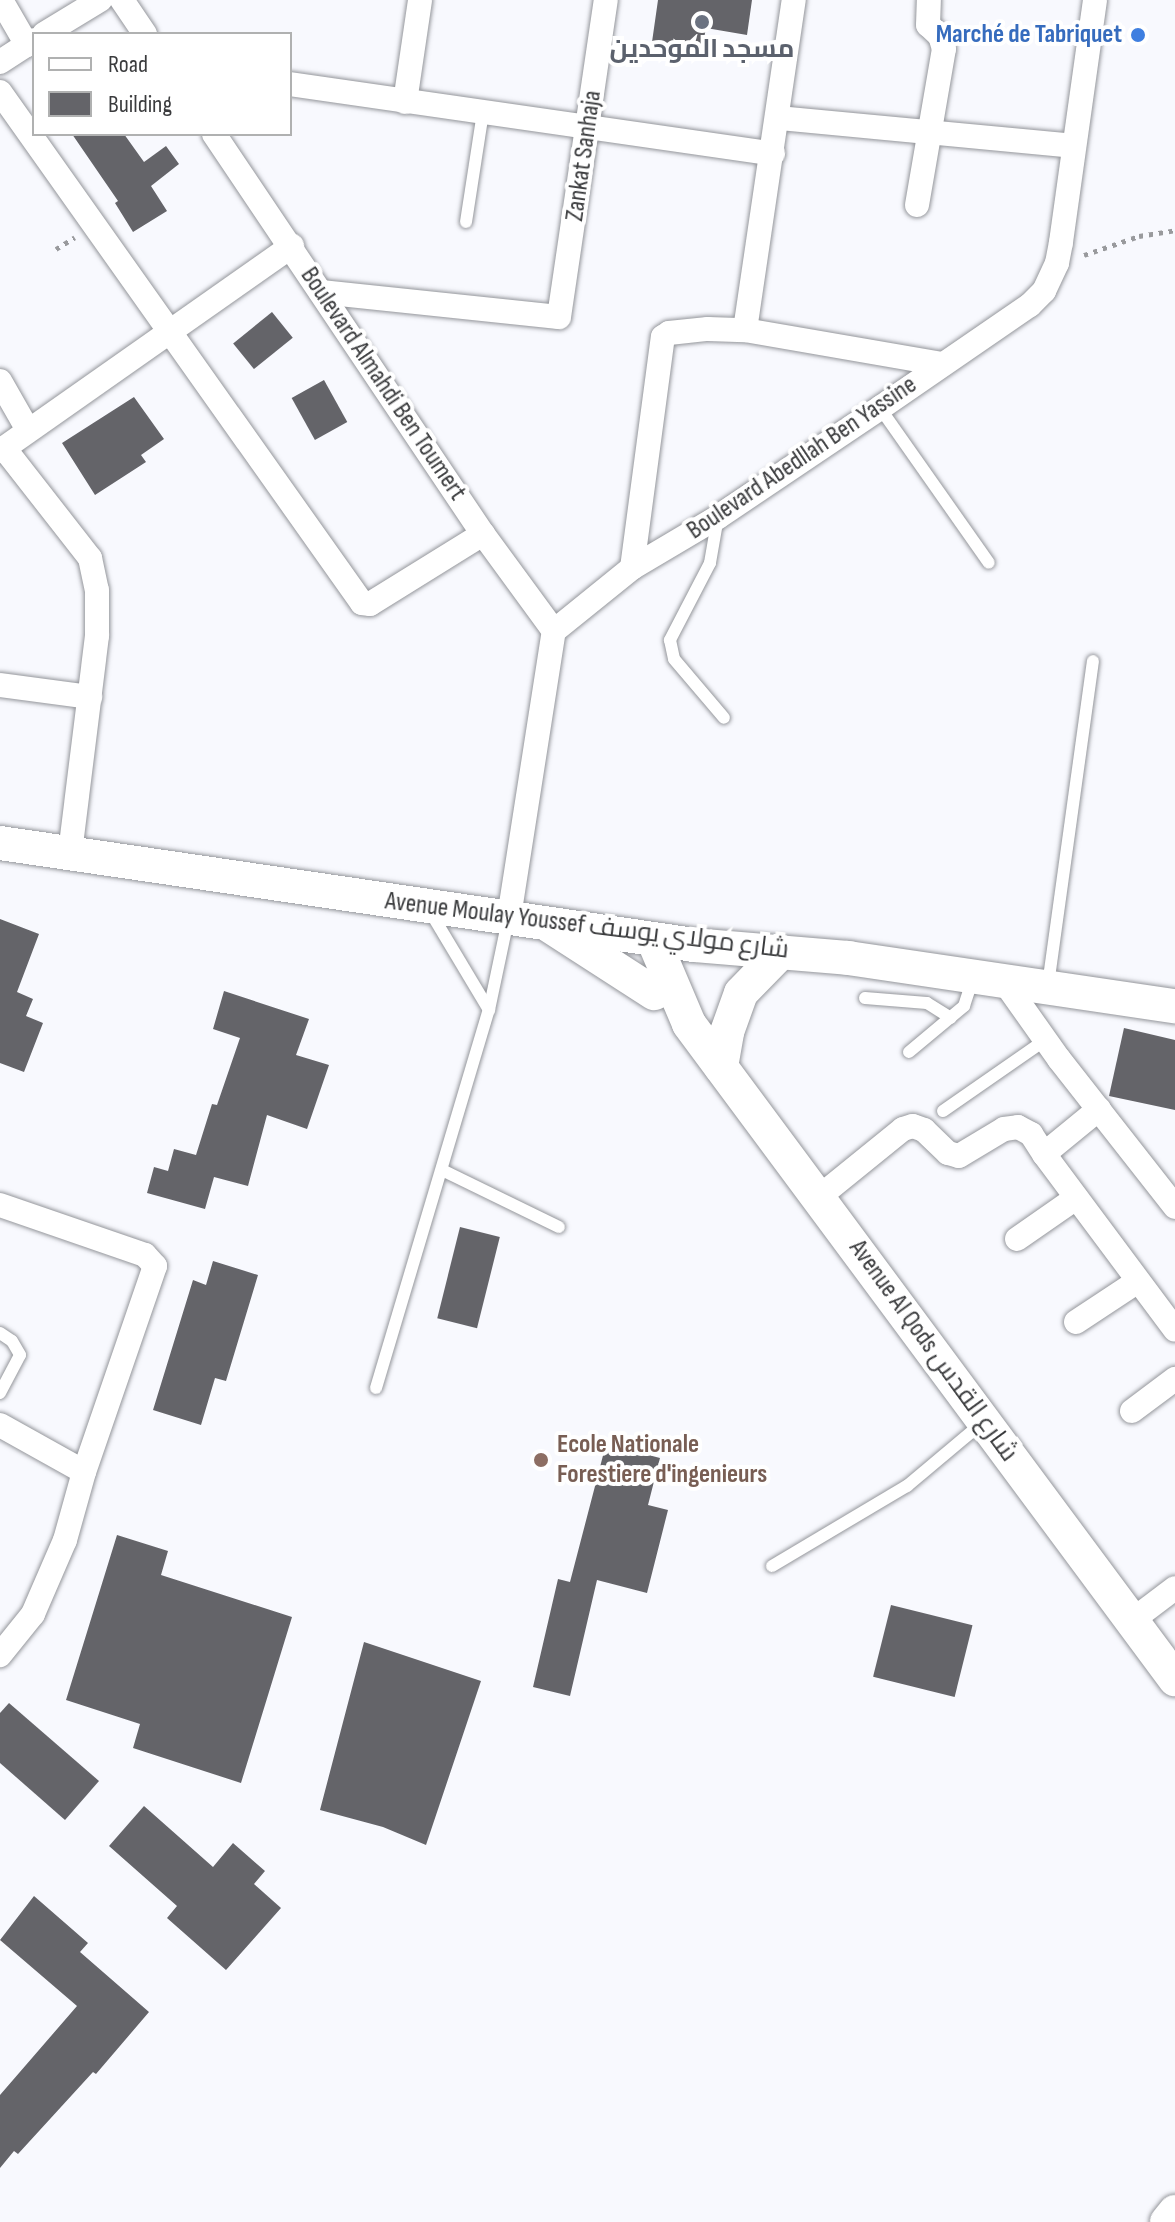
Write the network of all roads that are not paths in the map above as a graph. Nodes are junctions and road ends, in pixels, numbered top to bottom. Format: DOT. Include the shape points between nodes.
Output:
graph roads {
  1 [pos="1,0"];
  2 [pos="100,0"];
  3 [pos="122,0"];
  4 [pos="420,0"];
  5 [pos="606,0"];
  6 [pos="794,0"];
  7 [pos="929,0"];
  8 [pos="1095,0"];
  9 [pos="48,32"];
  10 [pos="144,32"];
  11 [pos="32,36"];
  12 [pos="32,42"];
  13 [pos="0,62"];
  14 [pos="292,84"];
  15 [pos="0,92"];
  16 [pos="405,102"];
  17 [pos="483,112"];
  18 [pos="779,118"];
  19 [pos="589,127"];
  20 [pos="930,132"];
  21 [pos="215,136"];
  22 [pos="1074,146"];
  23 [pos="773,154"];
  24 [pos="917,205"];
  25 [pos="466,222"];
  26 [pos="292,246"];
  27 [pos="321,292"];
  28 [pos="745,330"];
  29 [pos="172,334"];
  30 [pos="942,364"];
  31 [pos="0,381"];
  32 [pos="880,408"];
  33 [pos="28,430"];
  34 [pos="2,450"];
  35 [pos="718,517"];
  36 [pos="483,534"];
  37 [pos="989,563"];
  38 [pos="632,568"];
  39 [pos="554,631"];
  40 [pos="1093,661"];
  41 [pos="0,685"];
  42 [pos="90,697"];
  43 [pos="724,718"];
  44 [pos="0,843"];
  45 [pos="70,853"];
  46 [pos="428,906"];
  47 [pos="509,917"];
  48 [pos="543,922"];
  49 [pos="610,933"];
  50 [pos="653,939"];
  51 [pos="781,952"];
  52 [pos="988,978"];
  53 [pos="1048,985"];
  54 [pos="654,993"];
  55 [pos="865,998"];
  56 [pos="1175,1006"];
  57 [pos="489,1010"];
  58 [pos="951,1018"];
  59 [pos="689,1024"];
  60 [pos="1045,1040"];
  61 [pos="909,1052"];
  62 [pos="721,1067"];
  63 [pos="1099,1109"];
  64 [pos="943,1111"];
  65 [pos="1044,1154"];
  66 [pos="442,1170"];
  67 [pos="819,1197"];
  68 [pos="1076,1198"];
  69 [pos="0,1205"];
  70 [pos="1175,1207"];
  71 [pos="559,1227"];
  72 [pos="1017,1239"];
  73 [pos="1138,1281"];
  74 [pos="1076,1322"];
  75 [pos="1175,1330"];
  76 [pos="0,1333"];
  77 [pos="1175,1379"];
  78 [pos="376,1388"];
  79 [pos="0,1393"];
  80 [pos="1132,1411"];
  81 [pos="984,1421"];
  82 [pos="0,1425"];
  83 [pos="84,1472"];
  84 [pos="772,1566"];
  85 [pos="1175,1588"];
  86 [pos="1130,1622"];
  87 [pos="0,1655"];
  88 [pos="1175,1679"];
  89 [pos="1175,2212"];
  90 [pos="1167,2222"];
  1 -- 11 [label="street"];
  2 -- 9 [label="street"];
  3 -- 10 [label="street"];
  4 -- 16 [label="street"];
  5 -- 19 [label="street, Zankat Sanhaja"];
  6 -- 18 [label="street"];
  7 -- 20 [label="street" via="928,25 944,49"];
  8 -- 22 [label="street, Boulevard Abedllah Ben Yassine"];
  12 -- 13 [label="street"];
  14 -- 16 [label="street"];
  15 -- 29 [label="street"];
  16 -- 17 [label="street"];
  17 -- 19 [label="street"];
  17 -- 25 [label="lane"];
  18 -- 20 [label="street"];
  18 -- 23 [label="street"];
  19 -- 23 [label="street"];
  19 -- 27 [label="street, Zankat Sanhaja" via="557,318"];
  20 -- 22 [label="street"];
  20 -- 24 [label="street"];
  21 -- 26 [label="street, Boulevard Almahdi Ben Toumert"];
  22 -- 30 [label="street, Boulevard Abedllah Ben Yassine" via="1051,281 1030,305"];
  23 -- 28 [label="street"];
  26 -- 27 [label="street, Boulevard Almahdi Ben Toumert"];
  26 -- 29 [label="street"];
  27 -- 36 [label="street, Boulevard Almahdi Ben Toumert"];
  28 -- 30 [label="street"];
  28 -- 38 [label="street" via="708,329 663,337"];
  29 -- 33 [label="street"];
  29 -- 36 [label="street" via="364,604"];
  30 -- 32 [label="street, Boulevard Abedllah Ben Yassine"];
  31 -- 33 [label="street"];
  32 -- 35 [label="street, Boulevard Abedllah Ben Yassine"];
  32 -- 37 [label="lane"];
  33 -- 34 [label="street"];
  34 -- 42 [label="street" via="90,558 97,590"];
  35 -- 38 [label="street, Boulevard Abedllah Ben Yassine"];
  35 -- 43 [label="lane" via="710,563 670,640 674,659"];
  36 -- 39 [label="street, Boulevard Almahdi Ben Toumert"];
  38 -- 39 [label="street, Boulevard Abedllah Ben Yassine"];
  39 -- 47 [label="street"];
  40 -- 53 [label="lane"];
  41 -- 42 [label="street"];
  42 -- 45 [label="street"];
  44 -- 45 [label="street, Avenue Moulay Youssef شارع مولاي يوسف"];
  45 -- 46 [label="street, Avenue Moulay Youssef شارع مولاي يوسف"];
  46 -- 47 [label="street, Avenue Moulay Youssef شارع مولاي يوسف"];
  46 -- 57 [label="lane"];
  47 -- 48 [label="street, Avenue Moulay Youssef شارع مولاي يوسف"];
  47 -- 57 [label="lane"];
  48 -- 49 [label="street, Avenue Moulay Youssef شارع مولاي يوسف"];
  48 -- 54 [label="street"];
  49 -- 50 [label="street, Avenue Moulay Youssef شارع مولاي يوسف"];
  49 -- 54 [label="street, Avenue Al Qods شارع القدس"];
  50 -- 51 [label="street, Avenue Moulay Youssef شارع مولاي يوسف"];
  50 -- 59 [label="street, Avenue Al Qods شارع القدس"];
  51 -- 52 [label="street, Avenue Moulay Youssef شارع مولاي يوسف"];
  51 -- 62 [label="street" via="741,993"];
  52 -- 53 [label="street, Avenue Moulay Youssef شارع مولاي يوسف"];
  52 -- 58 [label="lane"];
  52 -- 60 [label="street"];
  53 -- 56 [label="street, Avenue Moulay Youssef شارع مولاي يوسف"];
  54 -- 59 [label="street, Avenue Al Qods شارع القدس"];
  55 -- 58 [label="lane" via="927,1003"];
  57 -- 66 [label="lane"];
  58 -- 61 [label="lane"];
  59 -- 62 [label="street, Avenue Al Qods شارع القدس"];
  60 -- 63 [label="street"];
  60 -- 64 [label="lane"];
  62 -- 67 [label="street, Avenue Al Qods شارع القدس"];
  63 -- 65 [label="street"];
  63 -- 70 [label="street"];
  65 -- 67 [label="street" via="1031,1134 1018,1127 1004,1129 959,1156 913,1126"];
  65 -- 68 [label="street"];
  66 -- 71 [label="lane"];
  66 -- 78 [label="lane"];
  67 -- 81 [label="street, Avenue Al Qods شارع القدس"];
  68 -- 72 [label="street"];
  68 -- 73 [label="street"];
  69 -- 83 [label="street" via="145,1255 155,1266"];
  73 -- 74 [label="street"];
  73 -- 75 [label="street"];
  76 -- 79 [label="lane" via="20,1355"];
  77 -- 80 [label="street"];
  81 -- 84 [label="lane" via="907,1486"];
  81 -- 86 [label="street, Avenue Al Qods شارع القدس"];
  82 -- 83 [label="street"];
  83 -- 87 [label="street" via="46,1588"];
  85 -- 86 [label="street"];
  86 -- 88 [label="street, Avenue Al Qods شارع القدس"];
  89 -- 90 [label="street"];
}
